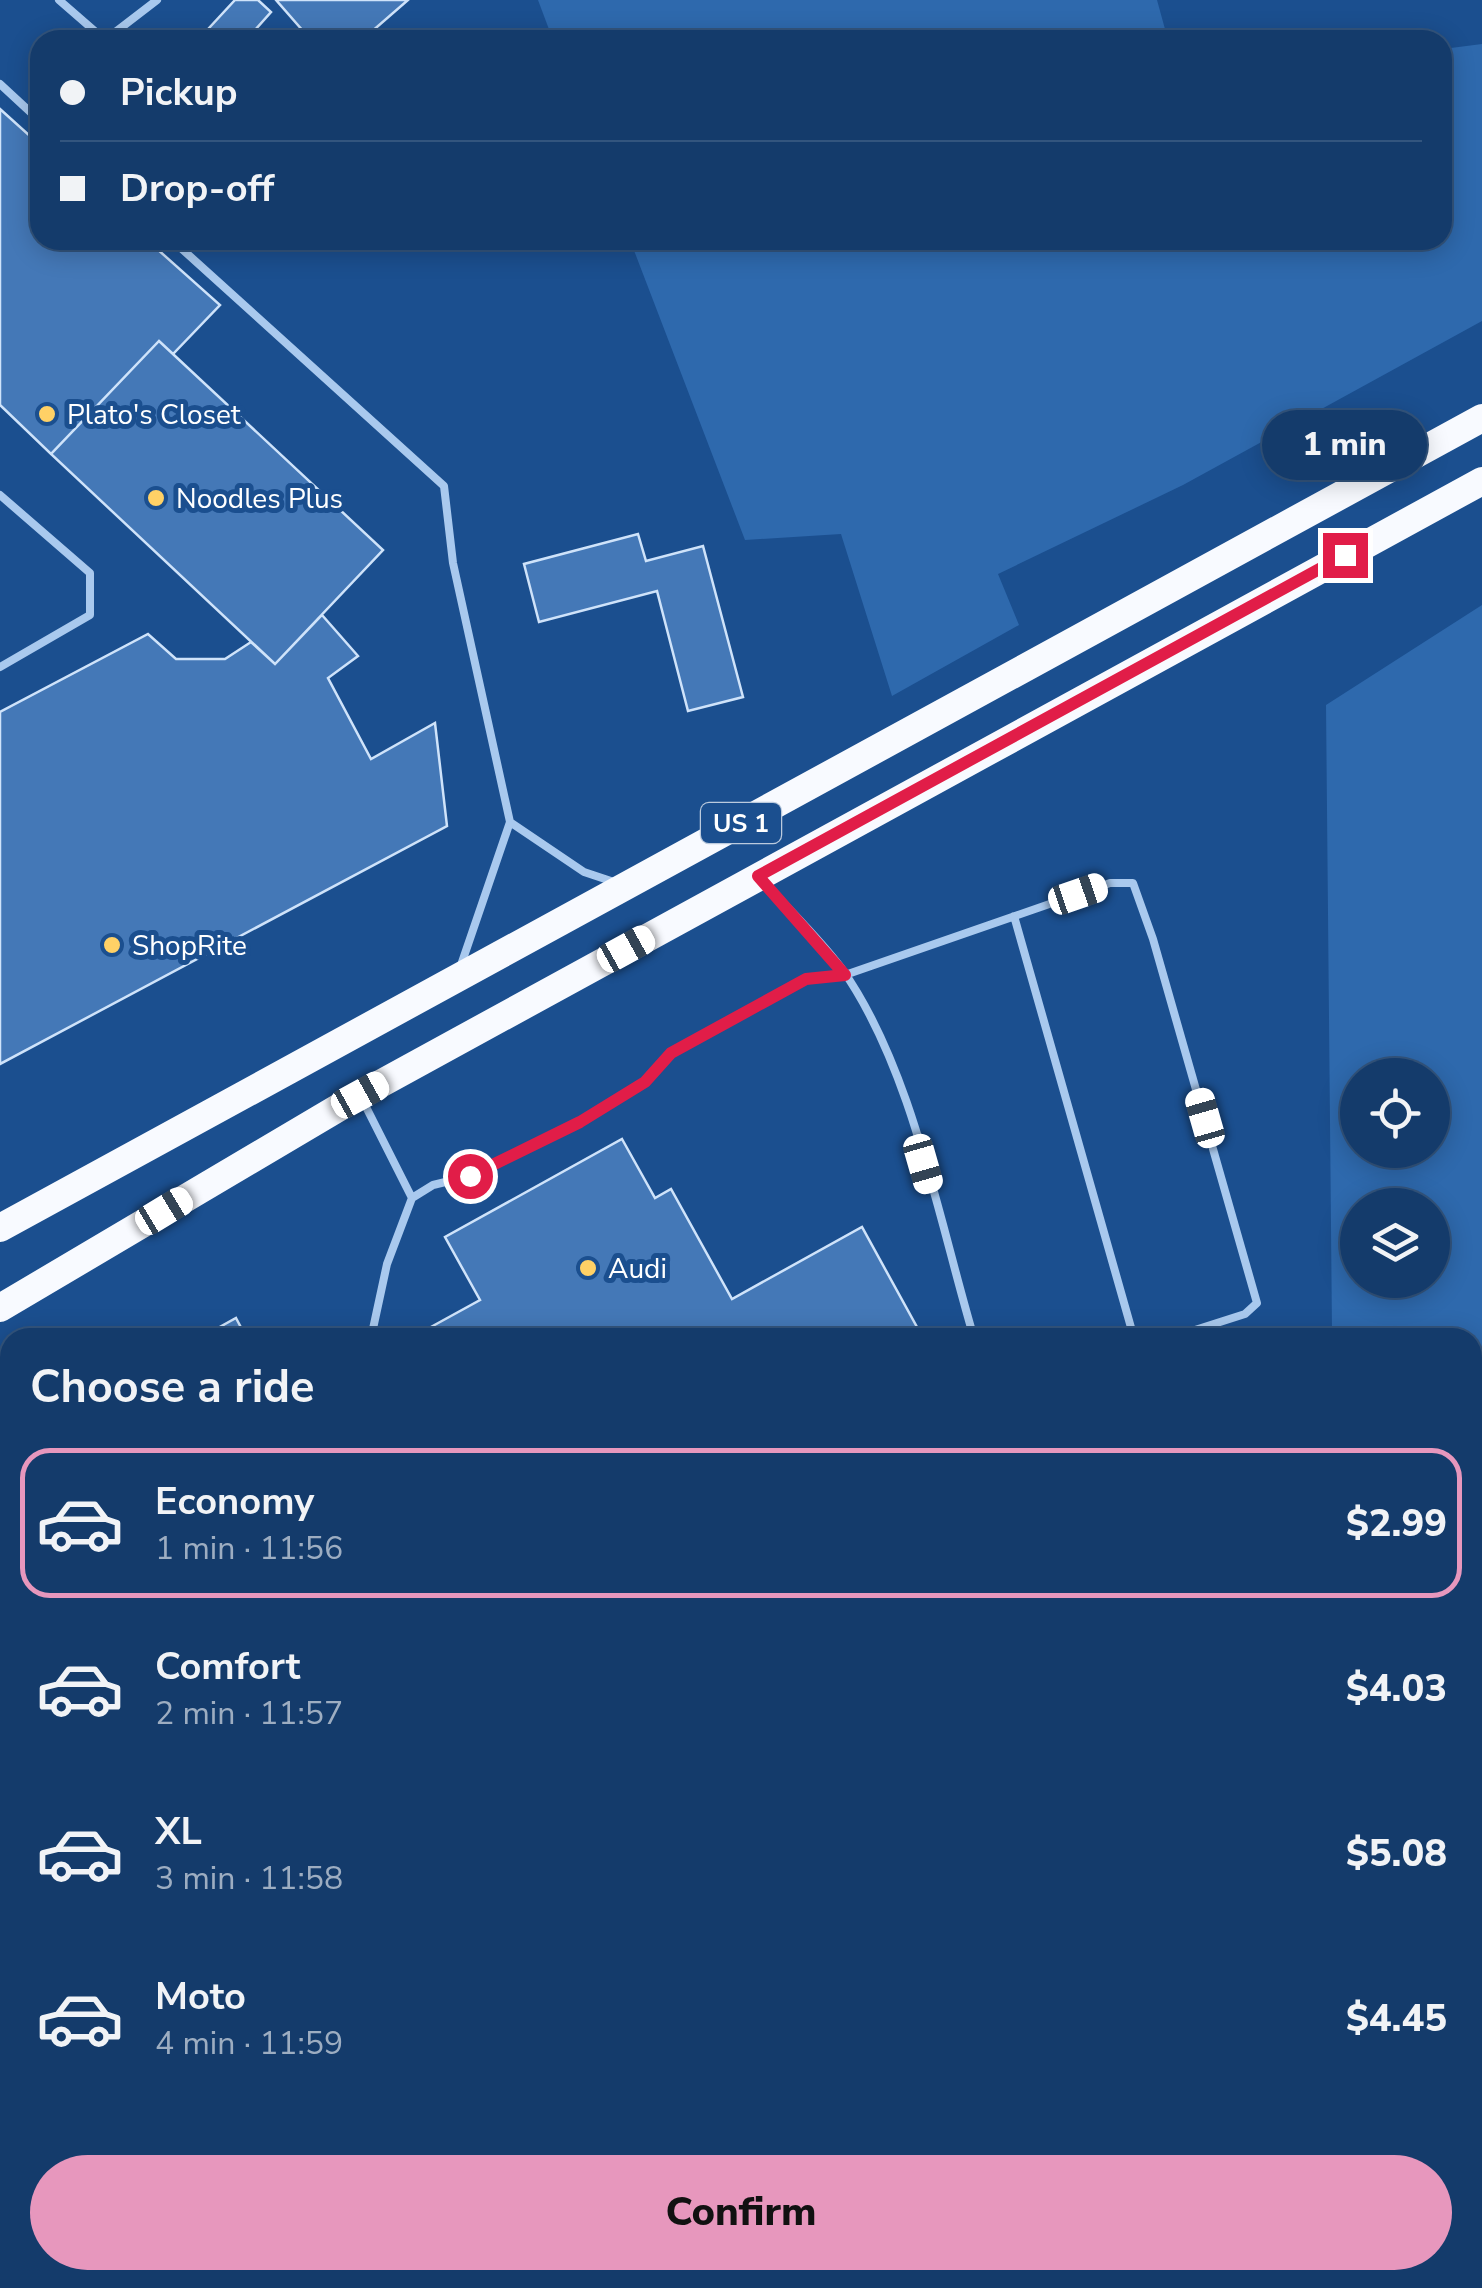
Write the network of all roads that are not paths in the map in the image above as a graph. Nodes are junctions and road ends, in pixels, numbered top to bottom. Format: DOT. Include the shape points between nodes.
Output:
graph roads {
  1 [pos="59,0"];
  2 [pos="156,0"];
  3 [pos="94,30"];
  4 [pos="118,30"];
  5 [pos="0,84"];
  6 [pos="30,112"];
  7 [pos="183,250"];
  8 [pos="1482,418"];
  9 [pos="1482,481"];
  10 [pos="0,495"];
  11 [pos="0,666"];
  12 [pos="510,822"];
  13 [pos="758,876"];
  14 [pos="626,886"];
  15 [pos="1014,916"];
  16 [pos="845,975"];
  17 [pos="456,979"];
  18 [pos="360,1095"];
  19 [pos="412,1198"];
  20 [pos="0,1228"];
  21 [pos="0,1308"];
  22 [pos="373,1328"];
  23 [pos="971,1328"];
  24 [pos="1131,1328"];
  25 [pos="1201,1328"];
  1 -- 3 [label="lane"];
  2 -- 4 [label="lane"];
  5 -- 6 [label="lane"];
  7 -- 12 [label="lane" via="444,486 453,563"];
  8 -- 14 [label="highway, US 1"];
  9 -- 13 [label="highway, US 1"];
  10 -- 11 [label="lane" via="90,573 90,615"];
  12 -- 14 [label="lane" via="584,872"];
  12 -- 17 [label="lane"];
  13 -- 16 [label="lane"];
  13 -- 18 [label="highway, US 1"];
  14 -- 17 [label="highway, US 1"];
  15 -- 16 [label="lane"];
  15 -- 24 [label="lane"];
  15 -- 25 [label="lane" via="1110,883 1133,883 1257,1303 1245,1314"];
  16 -- 19 [label="lane" via="806,979 671,1053 645,1082 580,1122"];
  16 -- 23 [label="lane" via="874,1022 906,1104"];
  17 -- 20 [label="highway, US 1"];
  18 -- 19 [label="lane"];
  18 -- 21 [label="highway, US 1"];
  19 -- 22 [label="lane" via="387,1264"];
}
